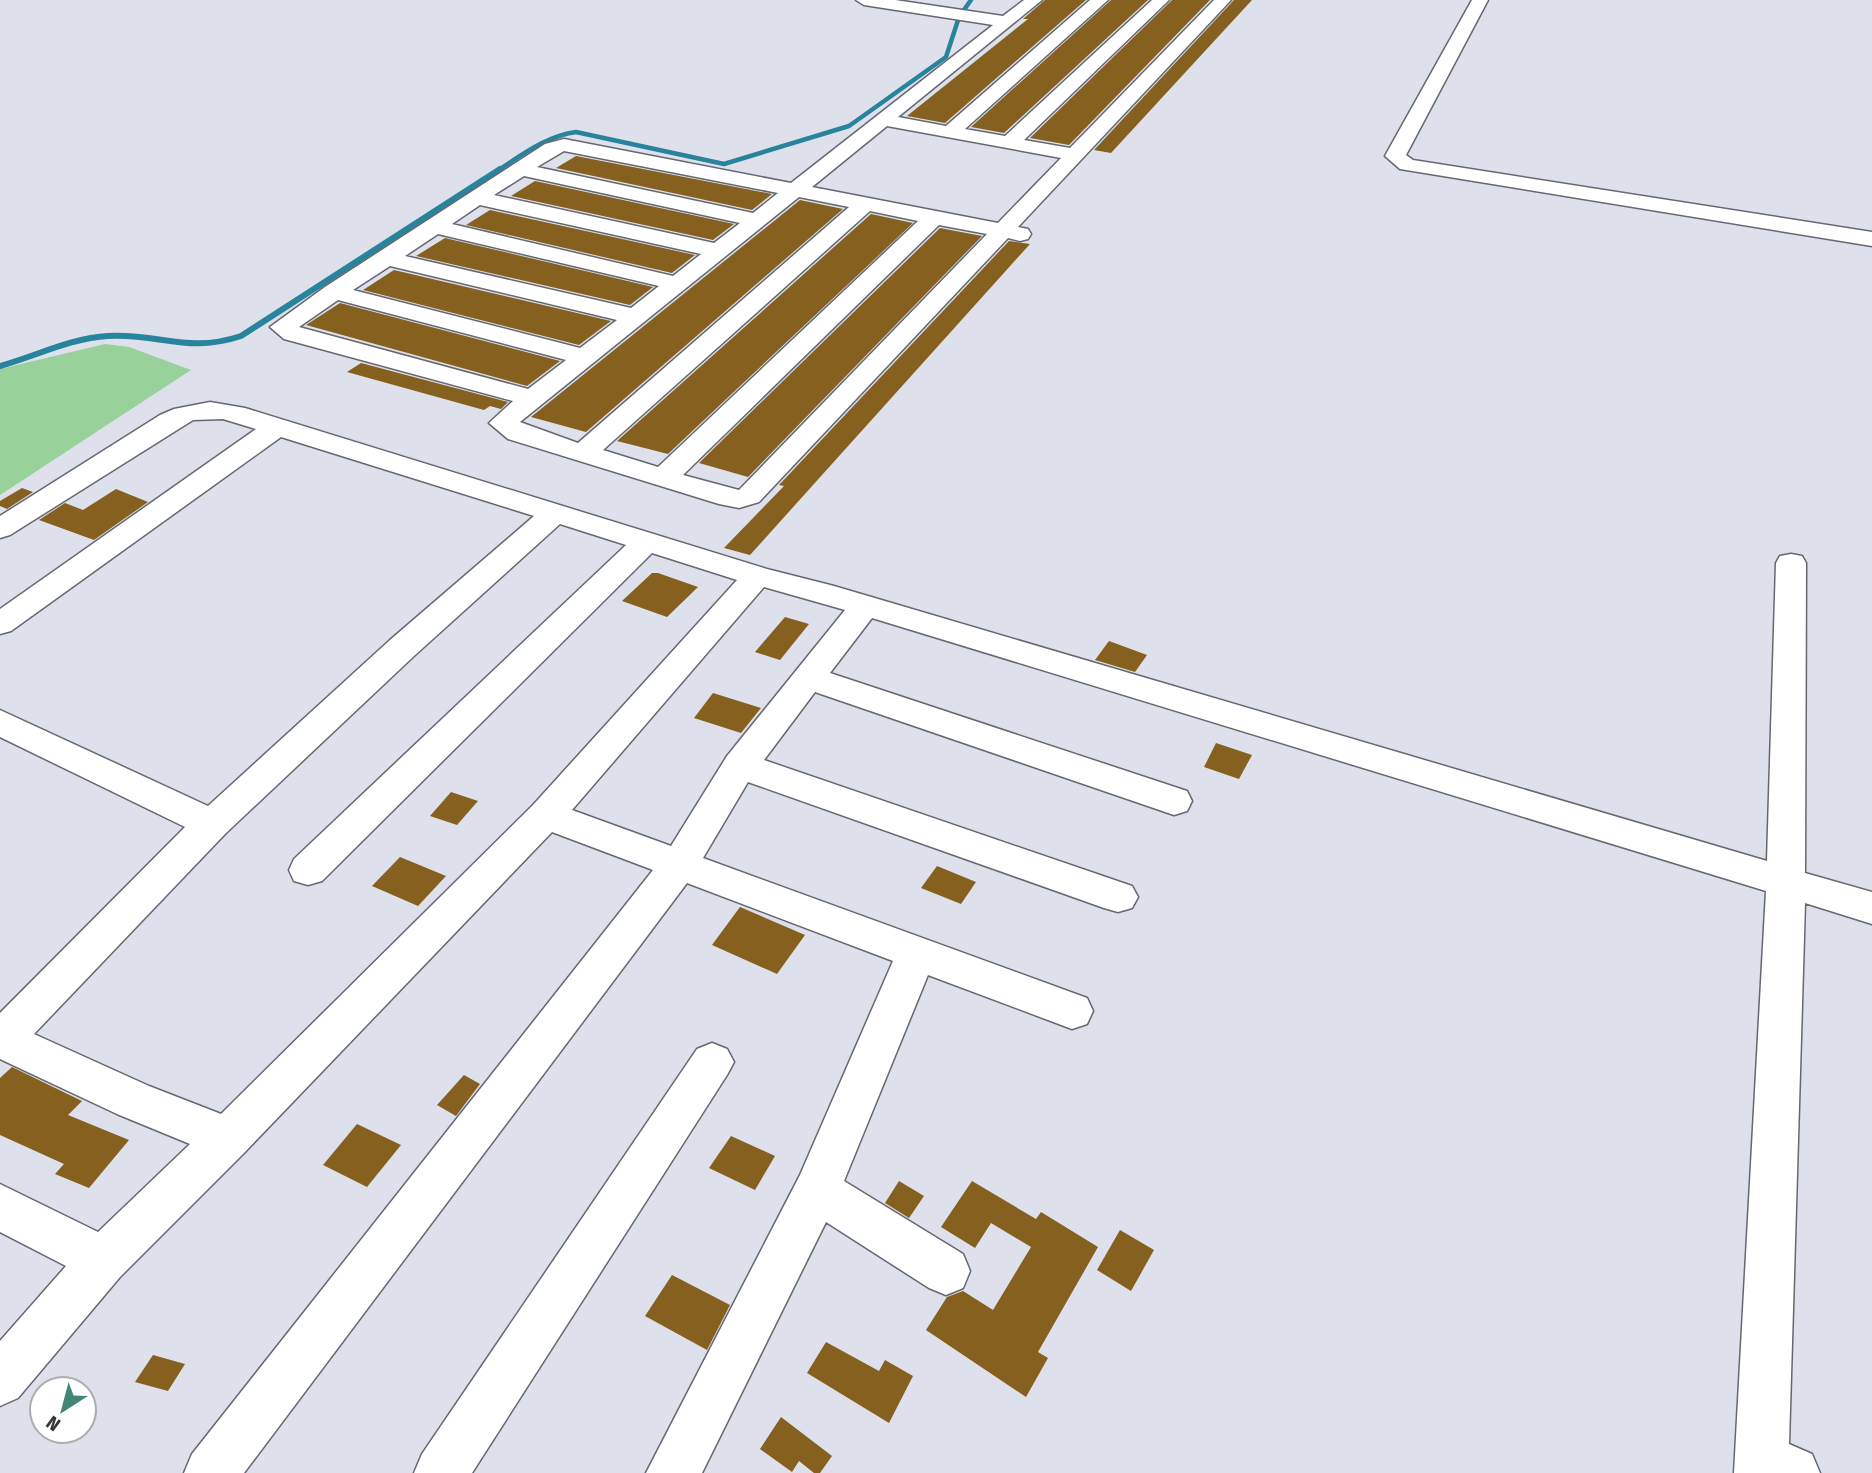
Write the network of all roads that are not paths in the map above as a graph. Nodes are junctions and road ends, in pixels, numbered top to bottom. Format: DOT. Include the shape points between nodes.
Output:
graph roads {
  1 [pos="864,0"];
  2 [pos="1034,0"];
  3 [pos="1100,0"];
  4 [pos="1161,0"];
  5 [pos="1223,0"];
  6 [pos="1480,0"];
  7 [pos="954,10"];
  8 [pos="1019,25"];
  9 [pos="1063,33"];
  10 [pos="1118,41"];
  11 [pos="1156,47"];
  12 [pos="883,120"];
  13 [pos="950,132"];
  14 [pos="1009,143"];
  15 [pos="1075,155"];
  16 [pos="520,169"];
  17 [pos="796,190"];
  18 [pos="477,198"];
  19 [pos="866,203"];
  20 [pos="934,217"];
  21 [pos="757,220"];
  22 [pos="433,226"];
  23 [pos="1003,230"];
  24 [pos="1027,235"];
  25 [pos="1872,239"];
  26 [pos="720,251"];
  27 [pos="385,258"];
  28 [pos="678,284"];
  29 [pos="333,292"];
  30 [pos="637,317"];
  31 [pos="585,357"];
  32 [pos="532,398"];
  33 [pos="277,426"];
  34 [pos="583,453"];
  35 [pos="663,478"];
  36 [pos="554,514"];
  37 [pos="0,529"];
  38 [pos="647,542"];
  39 [pos="1791,563"];
  40 [pos="757,576"];
  41 [pos="865,606"];
  42 [pos="0,624"];
  43 [pos="809,678"];
  44 [pos="5,731"];
  45 [pos="740,765"];
  46 [pos="1174,801"];
  47 [pos="546,816"];
  48 [pos="212,824"];
  49 [pos="680,864"];
  50 [pos="308,870"];
  51 [pos="1786,882"];
  52 [pos="1118,897"];
  53 [pos="1872,908"];
  54 [pos="916,955"];
  55 [pos="1072,1011"];
  56 [pos="1,1040"];
  57 [pos="712,1062"];
  58 [pos="228,1138"];
  59 [pos="817,1190"];
  60 [pos="0,1207"];
  61 [pos="103,1260"];
  62 [pos="946,1271"];
  63 [pos="0,1380"];
  64 [pos="1771,1468"];
  65 [pos="211,1473"];
  66 [pos="441,1473"];
  67 [pos="673,1473"];
  1 -- 7 [label="street"];
  2 -- 8 [label="street"];
  3 -- 9 [label="street"];
  4 -- 10 [label="street"];
  5 -- 11 [label="street"];
  6 -- 25 [label="street" via="1395,156 1398,161"];
  7 -- 8 [label="street"];
  8 -- 9 [label="street"];
  8 -- 12 [label="street"];
  9 -- 10 [label="street"];
  9 -- 13 [label="street"];
  10 -- 11 [label="street"];
  10 -- 14 [label="street"];
  11 -- 15 [label="street"];
  12 -- 13 [label="street"];
  12 -- 17 [label="street"];
  13 -- 14 [label="street"];
  14 -- 15 [label="street"];
  15 -- 23 [label="street"];
  16 -- 17 [label="street" via="564,145"];
  16 -- 18 [label="street"];
  16 -- 21 [label="street"];
  17 -- 19 [label="street"];
  17 -- 21 [label="street"];
  18 -- 22 [label="street"];
  18 -- 26 [label="street"];
  19 -- 20 [label="street"];
  19 -- 34 [label="street"];
  20 -- 23 [label="street"];
  20 -- 35 [label="street"];
  21 -- 26 [label="street"];
  22 -- 27 [label="street"];
  22 -- 28 [label="street"];
  23 -- 24 [label="street"];
  23 -- 35 [label="street" via="757,490 739,499 729,498"];
  26 -- 28 [label="street"];
  27 -- 29 [label="street"];
  27 -- 30 [label="street"];
  28 -- 30 [label="street"];
  29 -- 31 [label="street"];
  29 -- 32 [label="street" via="286,323 284,331"];
  30 -- 31 [label="street"];
  31 -- 32 [label="street"];
  32 -- 34 [label="street" via="502,422 508,429"];
  33 -- 36 [label="street"];
  33 -- 37 [label="street" via="209,408 187,411"];
  33 -- 42 [label="street"];
  34 -- 35 [label="street"];
  36 -- 38 [label="street"];
  36 -- 48 [label="street"];
  38 -- 40 [label="street"];
  38 -- 50 [label="street"];
  39 -- 51 [label="street"];
  40 -- 41 [label="street"];
  40 -- 47 [label="street"];
  41 -- 43 [label="street"];
  41 -- 51 [label="street"];
  43 -- 45 [label="street"];
  43 -- 46 [label="street"];
  44 -- 48 [label="street"];
  45 -- 49 [label="street"];
  45 -- 52 [label="street"];
  47 -- 49 [label="street"];
  47 -- 58 [label="street"];
  48 -- 56 [label="street"];
  49 -- 54 [label="street"];
  49 -- 65 [label="street"];
  51 -- 53 [label="street"];
  51 -- 64 [label="street"];
  54 -- 55 [label="street"];
  54 -- 59 [label="street"];
  56 -- 58 [label="street"];
  57 -- 66 [label="street"];
  58 -- 61 [label="street"];
  59 -- 62 [label="street"];
  59 -- 67 [label="street"];
  60 -- 61 [label="street"];
  61 -- 63 [label="street"];
}
